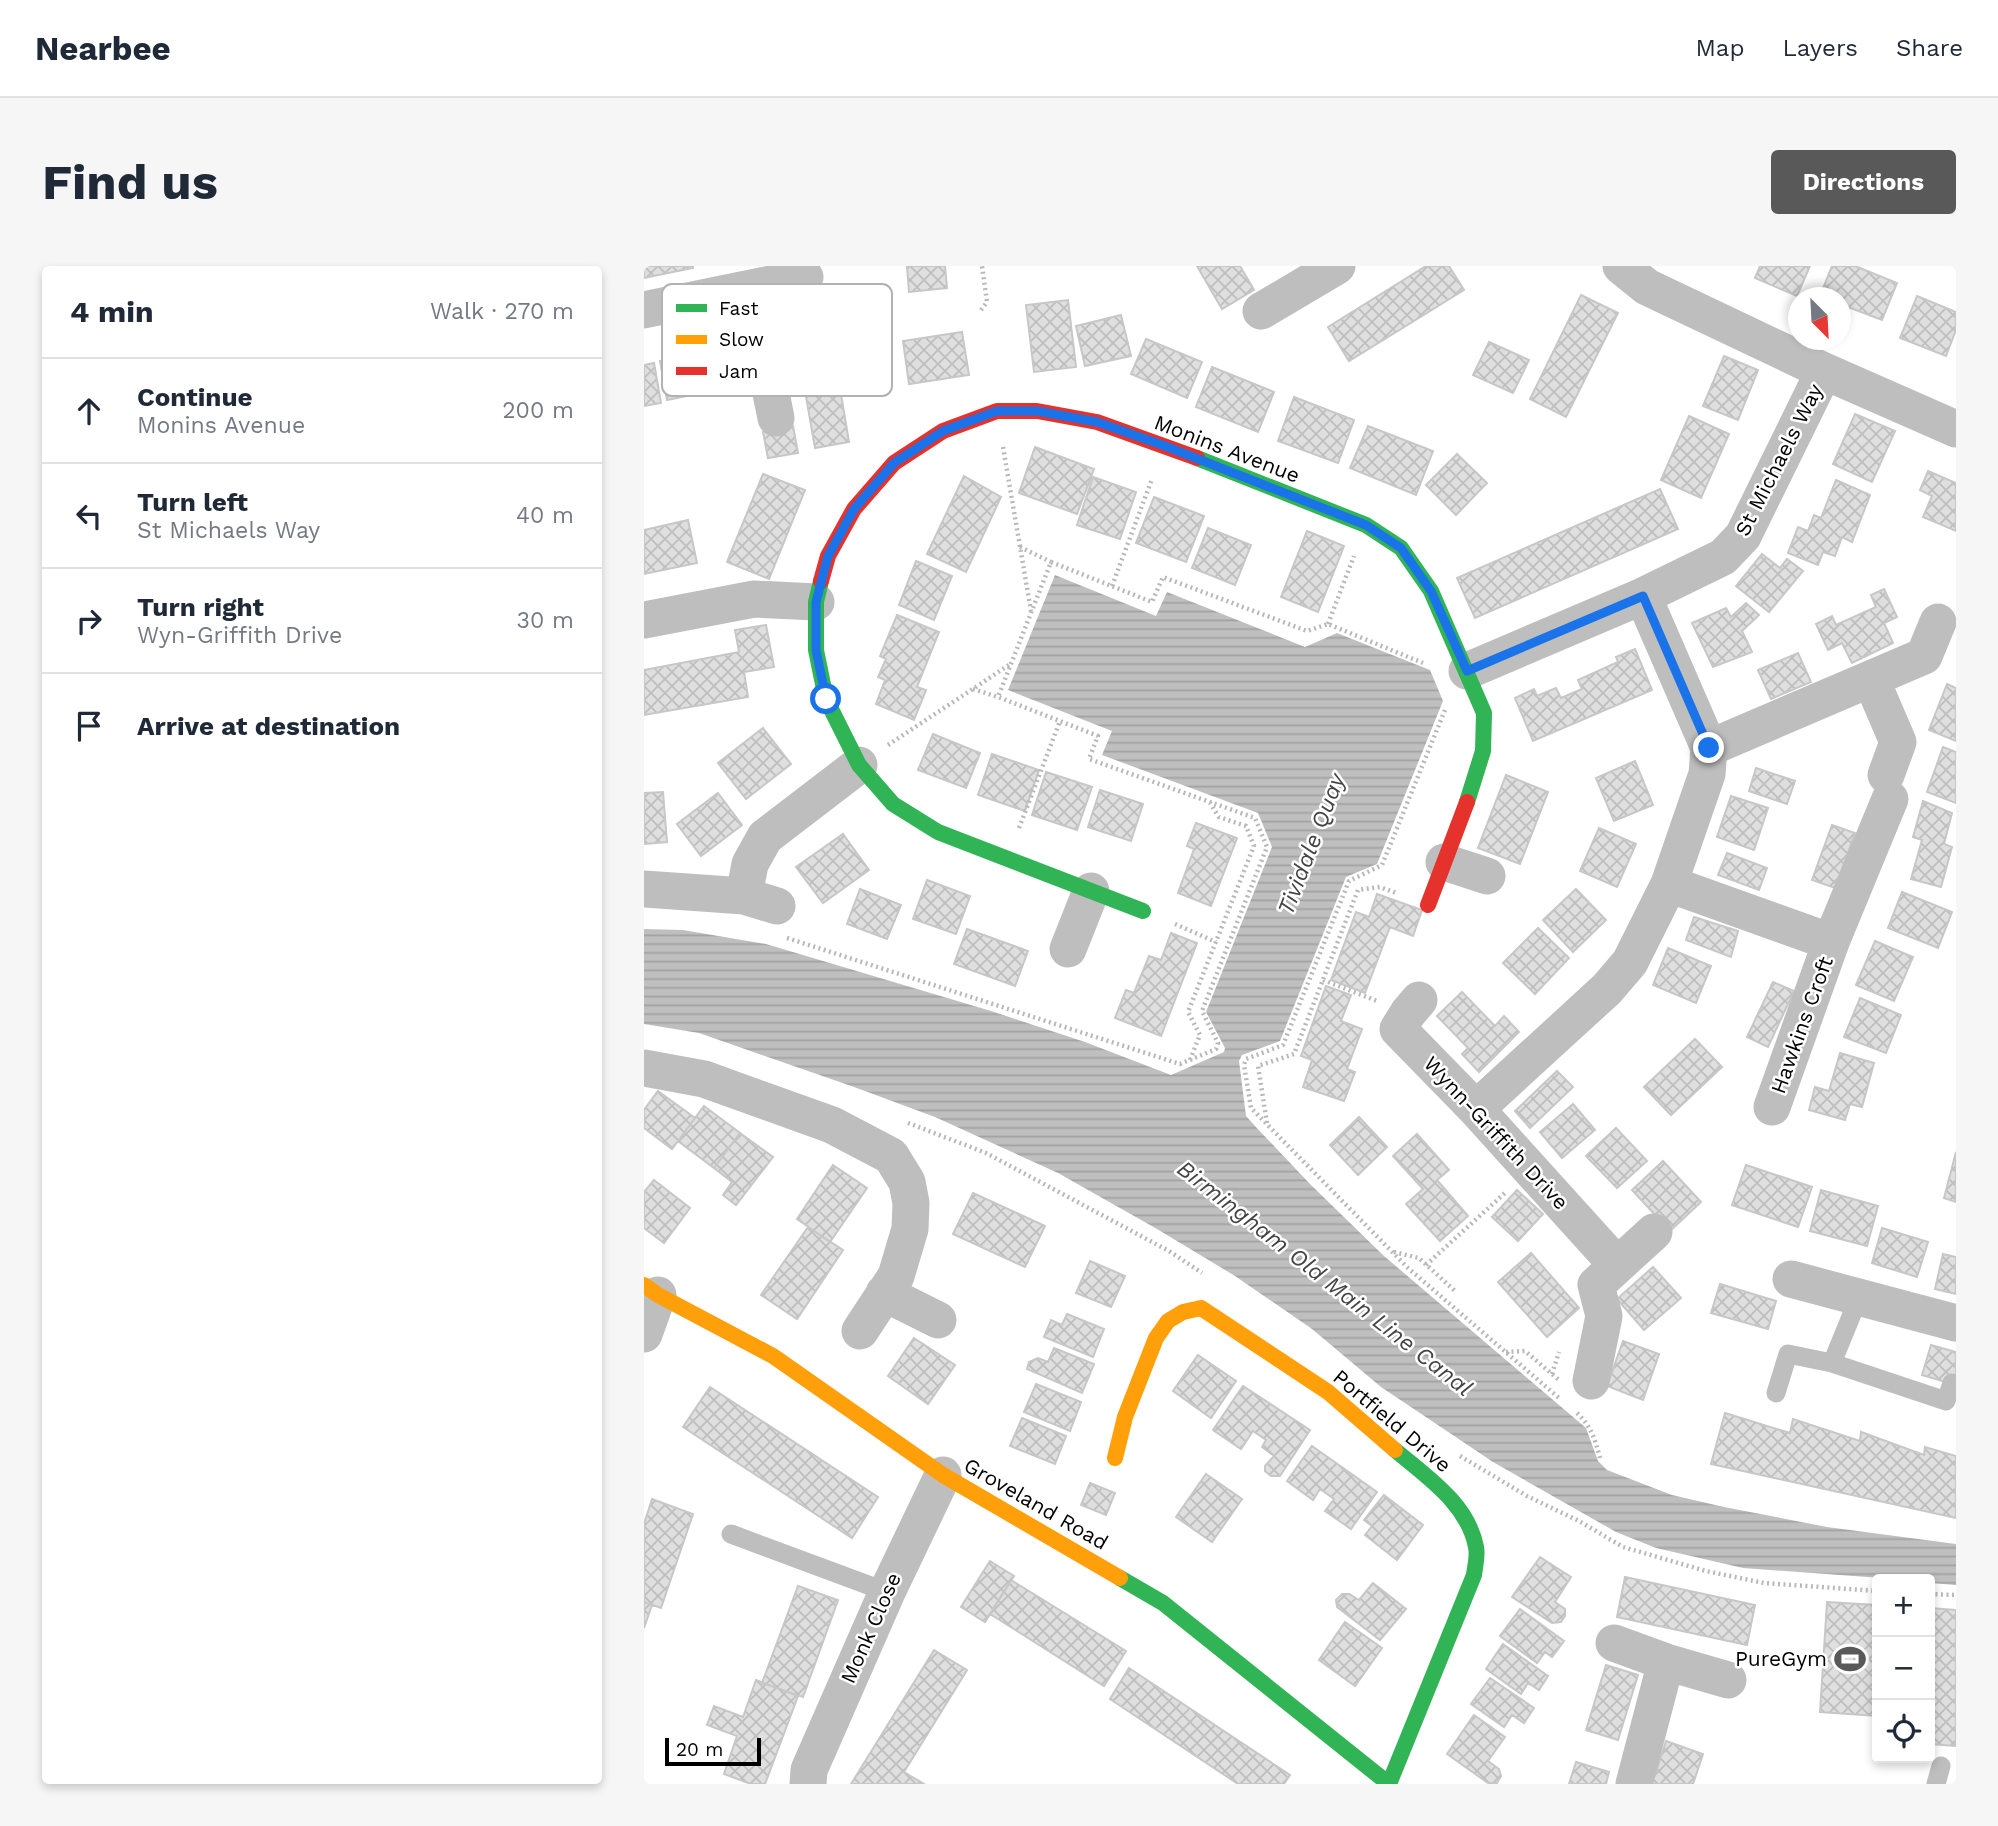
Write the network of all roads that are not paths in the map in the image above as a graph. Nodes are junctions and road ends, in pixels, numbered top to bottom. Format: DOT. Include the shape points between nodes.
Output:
graph roads {
  1 [pos="1337,266"];
  2 [pos="1641,273"];
  3 [pos="1291,277"];
  4 [pos="805,278"];
  5 [pos="775,284"];
  6 [pos="662,306"];
  7 [pos="644,310"];
  8 [pos="1261,311"];
  9 [pos="1825,372"];
  10 [pos="772,396"];
  11 [pos="776,418"];
  12 [pos="1956,429"];
  13 [pos="1643,596"];
  14 [pos="816,602"];
  15 [pos="644,620"];
  16 [pos="1938,622"];
  17 [pos="1451,669"];
  18 [pos="1871,679"];
  19 [pos="1709,748"];
  20 [pos="859,765"];
  21 [pos="1444,862"];
  22 [pos="1488,876"];
  23 [pos="1669,884"];
  24 [pos="644,889"];
  25 [pos="1091,891"];
  26 [pos="1428,905"];
  27 [pos="1143,911"];
  28 [pos="1831,942"];
  29 [pos="1068,949"];
  30 [pos="1413,1006"];
  31 [pos="644,1068"];
  32 [pos="1772,1107"];
  33 [pos="1476,1109"];
  34 [pos="1654,1232"];
  35 [pos="1617,1265"];
  36 [pos="1791,1279"];
  37 [pos="651,1290"];
  38 [pos="884,1293"];
  39 [pos="1859,1297"];
  40 [pos="938,1320"];
  41 [pos="1956,1323"];
  42 [pos="860,1331"];
  43 [pos="644,1334"];
  44 [pos="1832,1363"];
  45 [pos="1591,1381"];
  46 [pos="1952,1383"];
  47 [pos="1776,1393"];
  48 [pos="1115,1458"];
  49 [pos="943,1475"];
  50 [pos="731,1534"];
  51 [pos="887,1592"];
  52 [pos="1614,1643"];
  53 [pos="1666,1662"];
  54 [pos="1728,1680"];
  55 [pos="808,1784"];
  56 [pos="1389,1784"];
  57 [pos="1634,1784"];
  1 -- 3 [label="street"];
  2 -- 9 [label="street"];
  3 -- 8 [label="street"];
  4 -- 5 [label="street"];
  6 -- 7 [label="street"];
  9 -- 12 [label="street"];
  9 -- 13 [label="street, St Michaels Way" via="1744,536 1723,557"];
  10 -- 11 [label="street"];
  13 -- 17 [label="street, St Michaels Way"];
  13 -- 19 [label="street"];
  14 -- 15 [label="street" via="754,599"];
  14 -- 17 [label="street, Monins Avenue" via="828,556 854,509 894,463 943,431 997,411 1037,411 1097,422 1366,525 1401,548 1431,591"];
  14 -- 20 [label="street, Monins Avenue" via="816,650 826,699"];
  16 -- 18 [label="street" via="1924,656"];
  17 -- 21 [label="street, Monins Avenue" via="1484,712 1483,751"];
  18 -- 19 [label="street"];
  18 -- 28 [label="street, Hawkins Croft" via="1898,742 1888,787"];
  19 -- 23 [label="street" via="1707,774"];
  20 -- 24 [label="street" via="765,837 750,864 768,913"];
  20 -- 25 [label="street, Monins Avenue" via="893,804 938,832"];
  21 -- 22 [label="street"];
  21 -- 26 [label="street, Monins Avenue"];
  23 -- 28 [label="street, Hawkins Croft"];
  23 -- 33 [label="street" via="1630,962 1607,989"];
  25 -- 27 [label="street, Monins Avenue"];
  25 -- 29 [label="street"];
  28 -- 32 [label="street, Hawkins Croft"];
  30 -- 33 [label="street, Wynn-Griffith Drive" via="1398,1029"];
  31 -- 38 [label="street" via="704,1079 832,1125 891,1156 907,1182 910,1229 896,1276"];
  33 -- 35 [label="street, Wynn-Griffith Drive"];
  34 -- 35 [label="street"];
  35 -- 45 [label="street" via="1596,1284 1604,1316"];
  36 -- 39 [label="street"];
  37 -- 43 [label="street"];
  37 -- 49 [label="street, Groveland Road" via="773,1356"];
  38 -- 40 [label="street"];
  38 -- 42 [label="street"];
  39 -- 41 [label="street"];
  39 -- 44 [label="lane"];
  44 -- 46 [label="lane" via="1946,1401"];
  44 -- 47 [label="lane" via="1788,1354"];
  48 -- 56 [label="street, Portfield Drive" via="1125,1417 1156,1338 1168,1321 1201,1308 1328,1392 1449,1496 1477,1549 1474,1575"];
  49 -- 51 [label="street, Monk Close"];
  49 -- 56 [label="street, Groveland Road" via="1163,1603"];
  50 -- 51 [label="lane"];
  51 -- 55 [label="street, Monk Close" via="809,1770"];
  52 -- 53 [label="street"];
  53 -- 54 [label="street"];
  53 -- 57 [label="street"];
}
